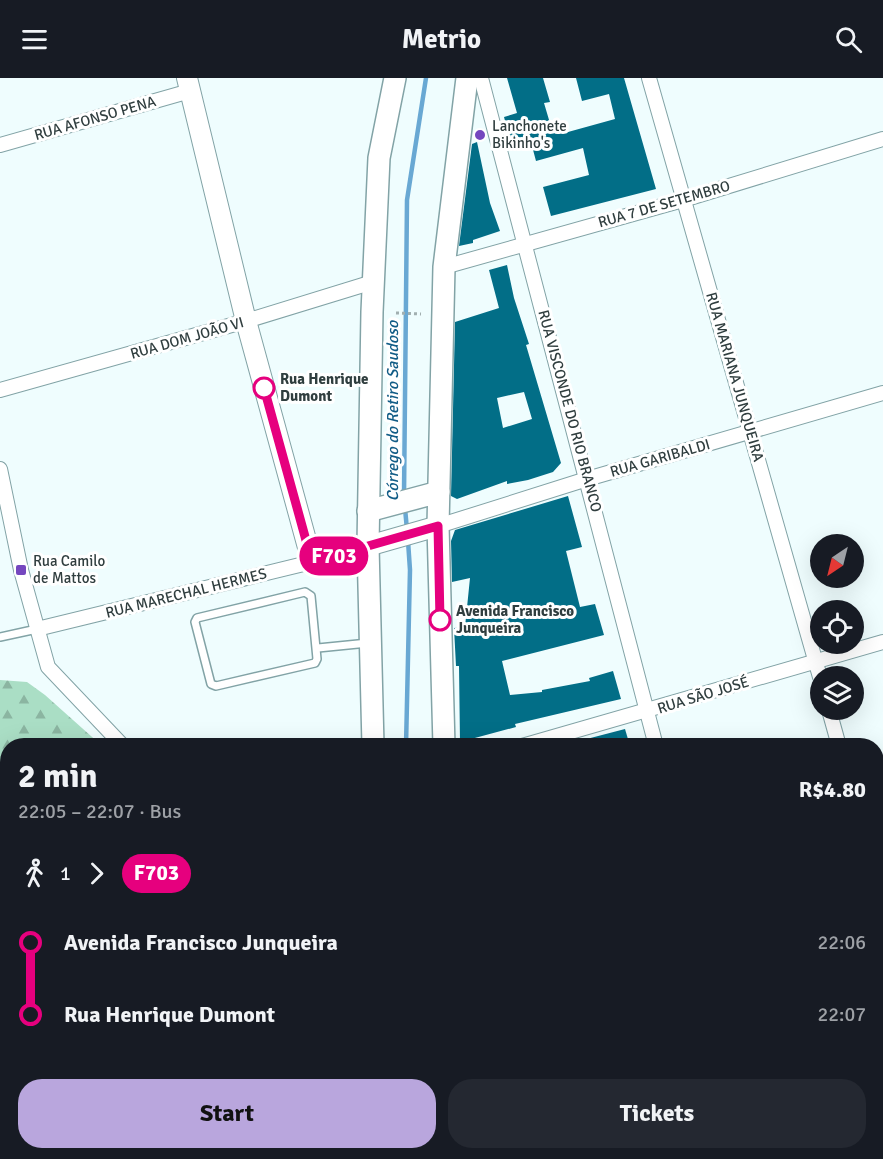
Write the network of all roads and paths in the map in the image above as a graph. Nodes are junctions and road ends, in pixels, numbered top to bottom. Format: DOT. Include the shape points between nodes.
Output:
graph roads {
  1 [pos="395,78"];
  2 [pos="467,78"];
  3 [pos="481,78"];
  4 [pos="650,78"];
  5 [pos="188,84"];
  6 [pos="883,139"];
  7 [pos="0,145"];
  8 [pos="683,200"];
  9 [pos="525,242"];
  10 [pos="444,267"];
  11 [pos="373,282"];
  12 [pos="396,313"];
  13 [pos="421,314"];
  14 [pos="246,321"];
  15 [pos="0,390"];
  16 [pos="883,393"];
  17 [pos="752,433"];
  18 [pos="0,469"];
  19 [pos="587,479"];
  20 [pos="439,492"];
  21 [pos="376,509"];
  22 [pos="429,529"];
  23 [pos="377,544"];
  24 [pos="312,562"];
  25 [pos="37,629"];
  26 [pos="0,637"];
  27 [pos="370,642"];
  28 [pos="883,642"];
  29 [pos="318,648"];
  30 [pos="816,661"];
  31 [pos="817,666"];
  32 [pos="647,711"];
  33 [pos="832,720"];
  34 [pos="115,738"];
  35 [pos="373,738"];
  36 [pos="443,738"];
  37 [pos="551,738"];
  38 [pos="654,738"];
  39 [pos="837,738"];
  1 -- 11 [label="main road" via="379,158"];
  2 -- 10 [label="main road"];
  3 -- 9 [label="street, RUA VISCONDE DO RIO BRANCO"];
  4 -- 8 [label="street, RUA MARIANA JUNQUEIRA"];
  5 -- 7 [label="street, RUA AFONSO PENA"];
  5 -- 14 [label="street"];
  6 -- 8 [label="street, RUA 7 DE SETEMBRO"];
  8 -- 9 [label="street, RUA 7 DE SETEMBRO"];
  8 -- 17 [label="street, RUA MARIANA JUNQUEIRA"];
  9 -- 10 [label="street, RUA 7 DE SETEMBRO"];
  9 -- 19 [label="street, RUA VISCONDE DO RIO BRANCO"];
  10 -- 20 [label="main road"];
  11 -- 14 [label="street, RUA DOM JOÃO VI"];
  11 -- 21 [label="main road"];
  12 -- 13 [label="path"];
  14 -- 15 [label="street, RUA DOM JOÃO VI"];
  14 -- 24 [label="street"];
  16 -- 17 [label="street, RUA GARIBALDI"];
  17 -- 19 [label="street, RUA GARIBALDI"];
  17 -- 30 [label="street, RUA MARIANA JUNQUEIRA"];
  18 -- 25 [label="street"];
  19 -- 22 [label="street, RUA GARIBALDI"];
  19 -- 32 [label="street, RUA VISCONDE DO RIO BRANCO"];
  20 -- 21 [label="main road"];
  20 -- 22 [label="main road"];
  21 -- 23 [label="main road"];
  22 -- 23 [label="street, RUA MARECHAL HERMES"];
  22 -- 36 [label="main road"];
  23 -- 24 [label="street, RUA MARECHAL HERMES"];
  23 -- 27 [label="main road"];
  24 -- 25 [label="street, RUA MARECHAL HERMES"];
  25 -- 26 [label="lane"];
  25 -- 34 [label="street" via="48,667"];
  27 -- 29 [label="lane"];
  27 -- 35 [label="main road"];
  28 -- 30 [label="street, RUA SÃO JOSÉ"];
  29 -- 29 [label="lane" via="311,596 305,592 201,615 195,622 208,681 216,686 311,665 317,659"];
  30 -- 31 [label="street, RUA MARIANA JUNQUEIRA"];
  30 -- 32 [label="street, RUA SÃO JOSÉ"];
  32 -- 37 [label="street, RUA SÃO JOSÉ"];
  32 -- 38 [label="street, RUA VISCONDE DO RIO BRANCO"];
  33 -- 39 [label="street"];
}
